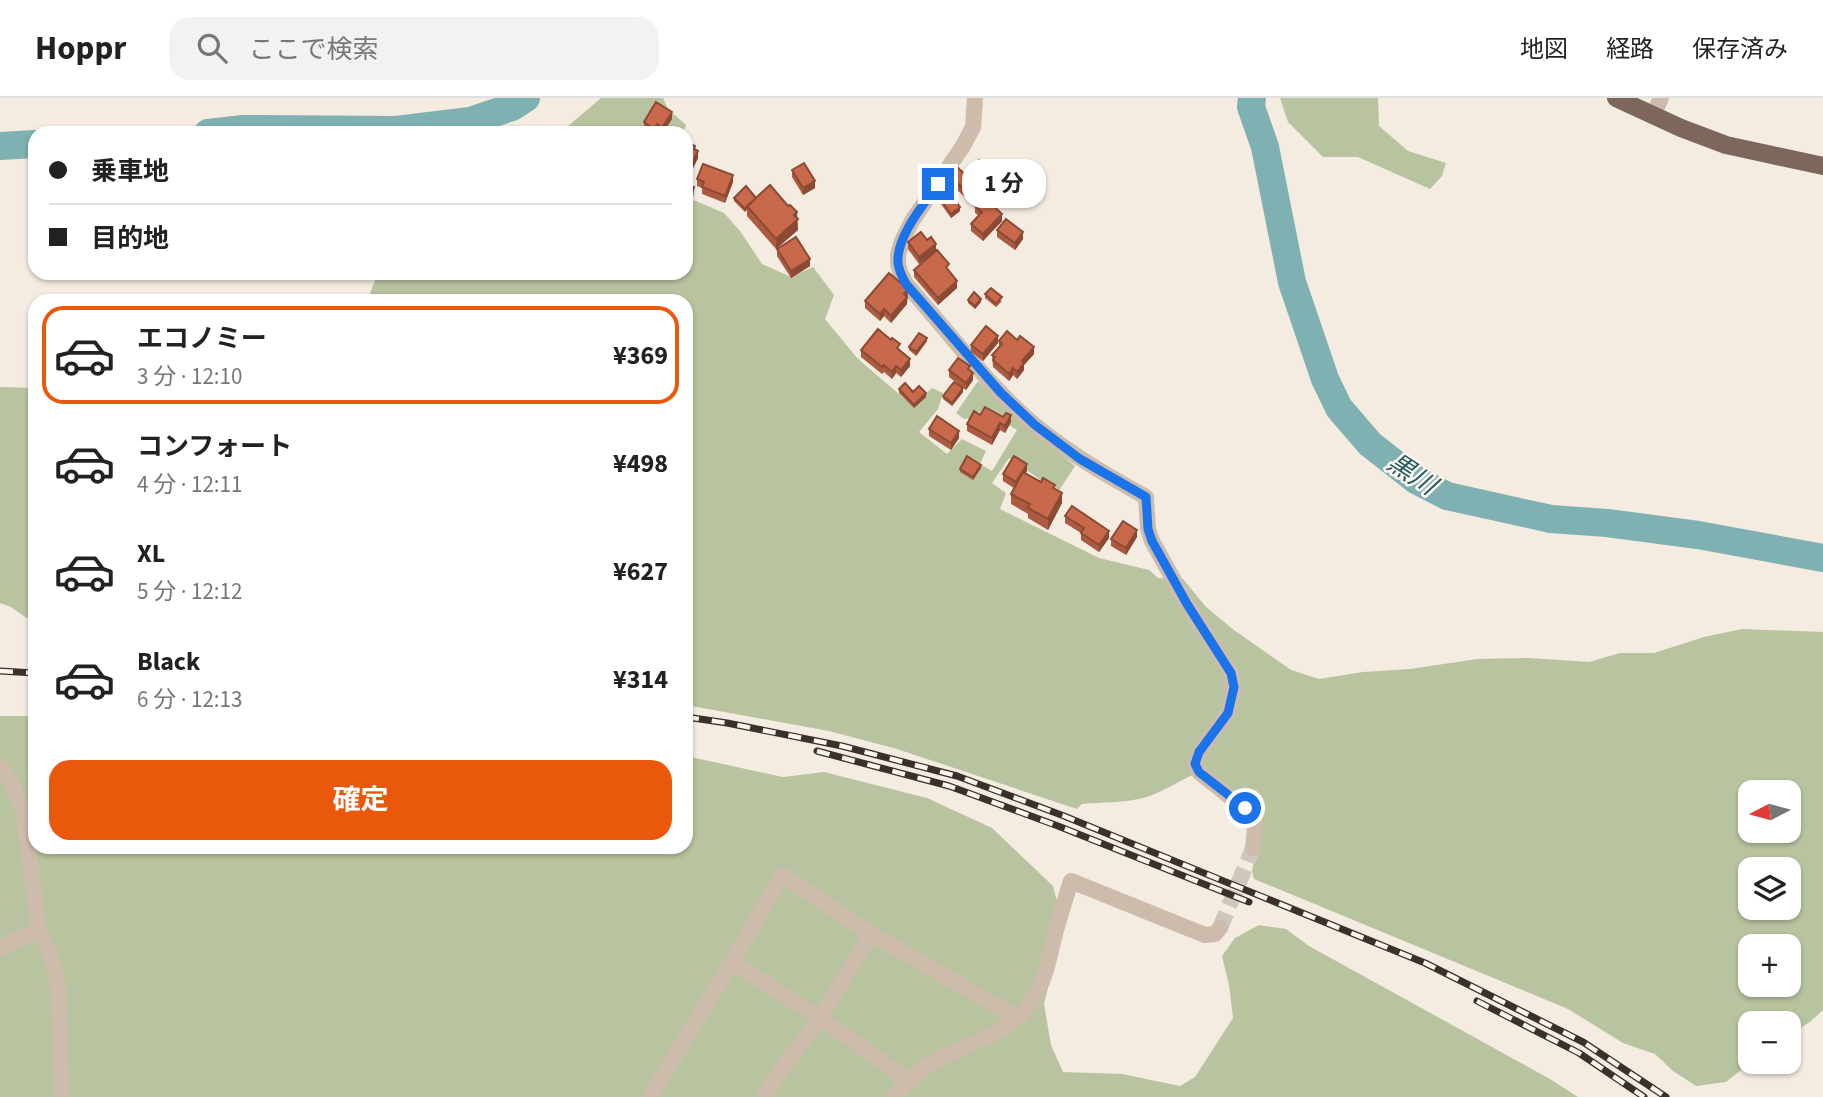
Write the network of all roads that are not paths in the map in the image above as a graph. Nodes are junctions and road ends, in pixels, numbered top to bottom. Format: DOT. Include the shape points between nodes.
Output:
graph roads {
  1 [pos="975,98"];
  2 [pos="1616,98"];
  3 [pos="1661,98"];
  4 [pos="1653,116"];
  5 [pos="1823,166"];
  6 [pos="0,766"];
  7 [pos="1253,848"];
  8 [pos="28,849"];
  9 [pos="29,854"];
  10 [pos="1220,928"];
  11 [pos="39,930"];
  12 [pos="871,934"];
  13 [pos="0,948"];
  14 [pos="732,962"];
  15 [pos="1016,1017"];
  16 [pos="820,1018"];
  17 [pos="908,1081"];
  18 [pos="62,1097"];
  19 [pos="650,1097"];
  20 [pos="764,1097"];
  21 [pos="893,1097"];
  1 -- 7 [label="street" via="973,127 902,242 900,272 1001,393 1035,425 1064,448 1146,497 1152,541 1231,673 1234,687 1228,713 1195,764 1254,816"];
  2 -- 4 [label="main road"];
  3 -- 4 [label="street"];
  4 -- 5 [label="main road" via="1726,145"];
  6 -- 8 [label="street" via="23,812"];
  9 -- 11 [label="street"];
  10 -- 15 [label="street" via="1205,935 1071,881 1043,980 1033,1001"];
  11 -- 13 [label="street"];
  11 -- 18 [label="street" via="58,984"];
  12 -- 14 [label="street" via="782,875"];
  12 -- 15 [label="street"];
  12 -- 16 [label="street"];
  14 -- 16 [label="street"];
  14 -- 19 [label="street"];
  15 -- 17 [label="street" via="1001,1030 936,1060"];
  16 -- 17 [label="street"];
  16 -- 20 [label="street"];
  17 -- 21 [label="street"];
}
